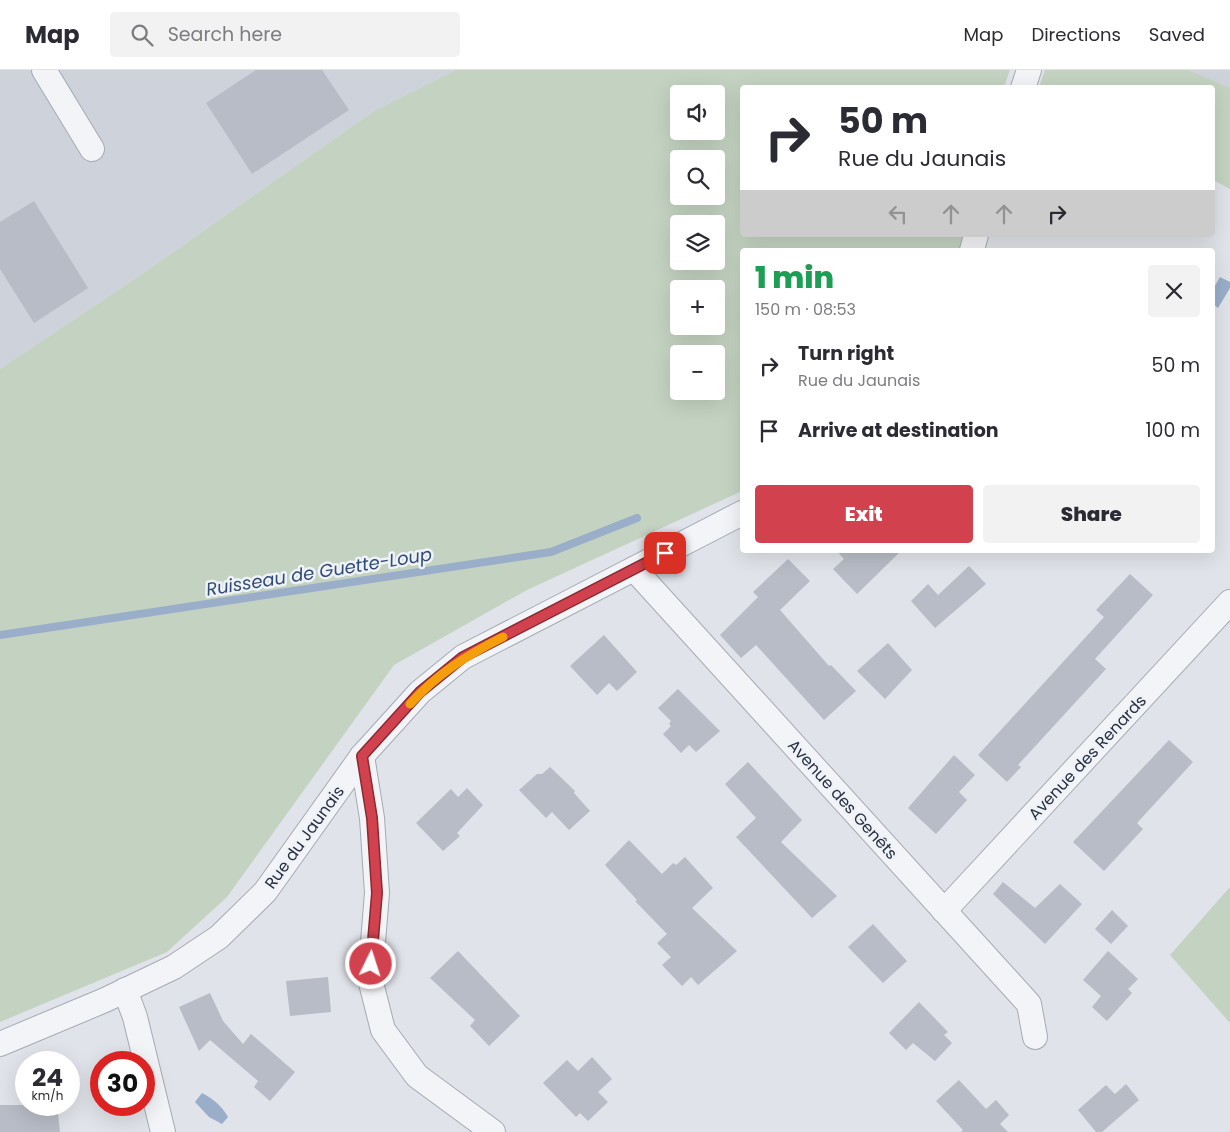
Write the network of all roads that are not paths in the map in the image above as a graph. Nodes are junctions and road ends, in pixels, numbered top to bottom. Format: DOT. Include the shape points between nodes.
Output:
graph roads {
  1 [pos="44,70"];
  2 [pos="1029,70"];
  3 [pos="1024,85"];
  4 [pos="92,149"];
  5 [pos="740,514"];
  6 [pos="634,569"];
  7 [pos="1230,602"];
  8 [pos="362,756"];
  9 [pos="944,910"];
  10 [pos="125,990"];
  11 [pos="1036,1037"];
  12 [pos="0,1044"];
  13 [pos="163,1132"];
  14 [pos="494,1132"];
  1 -- 4 [label="street"];
  2 -- 3 [label="street"];
  5 -- 6 [label="street, Rue du Jaunais"];
  6 -- 8 [label="street, Rue du Jaunais" via="463,657 420,692"];
  6 -- 9 [label="street, Avenue des Genêts"];
  7 -- 9 [label="street, Avenue des Renards"];
  8 -- 10 [label="street, Rue du Jaunais" via="258,898 219,937 174,967"];
  8 -- 14 [label="street" via="372,818 377,893 370,979 383,1030 417,1076"];
  9 -- 11 [label="street, Avenue des Genêts" via="1029,1004"];
  10 -- 12 [label="street, Rue du Jaunais"];
  10 -- 13 [label="street" via="135,1017"];
}
